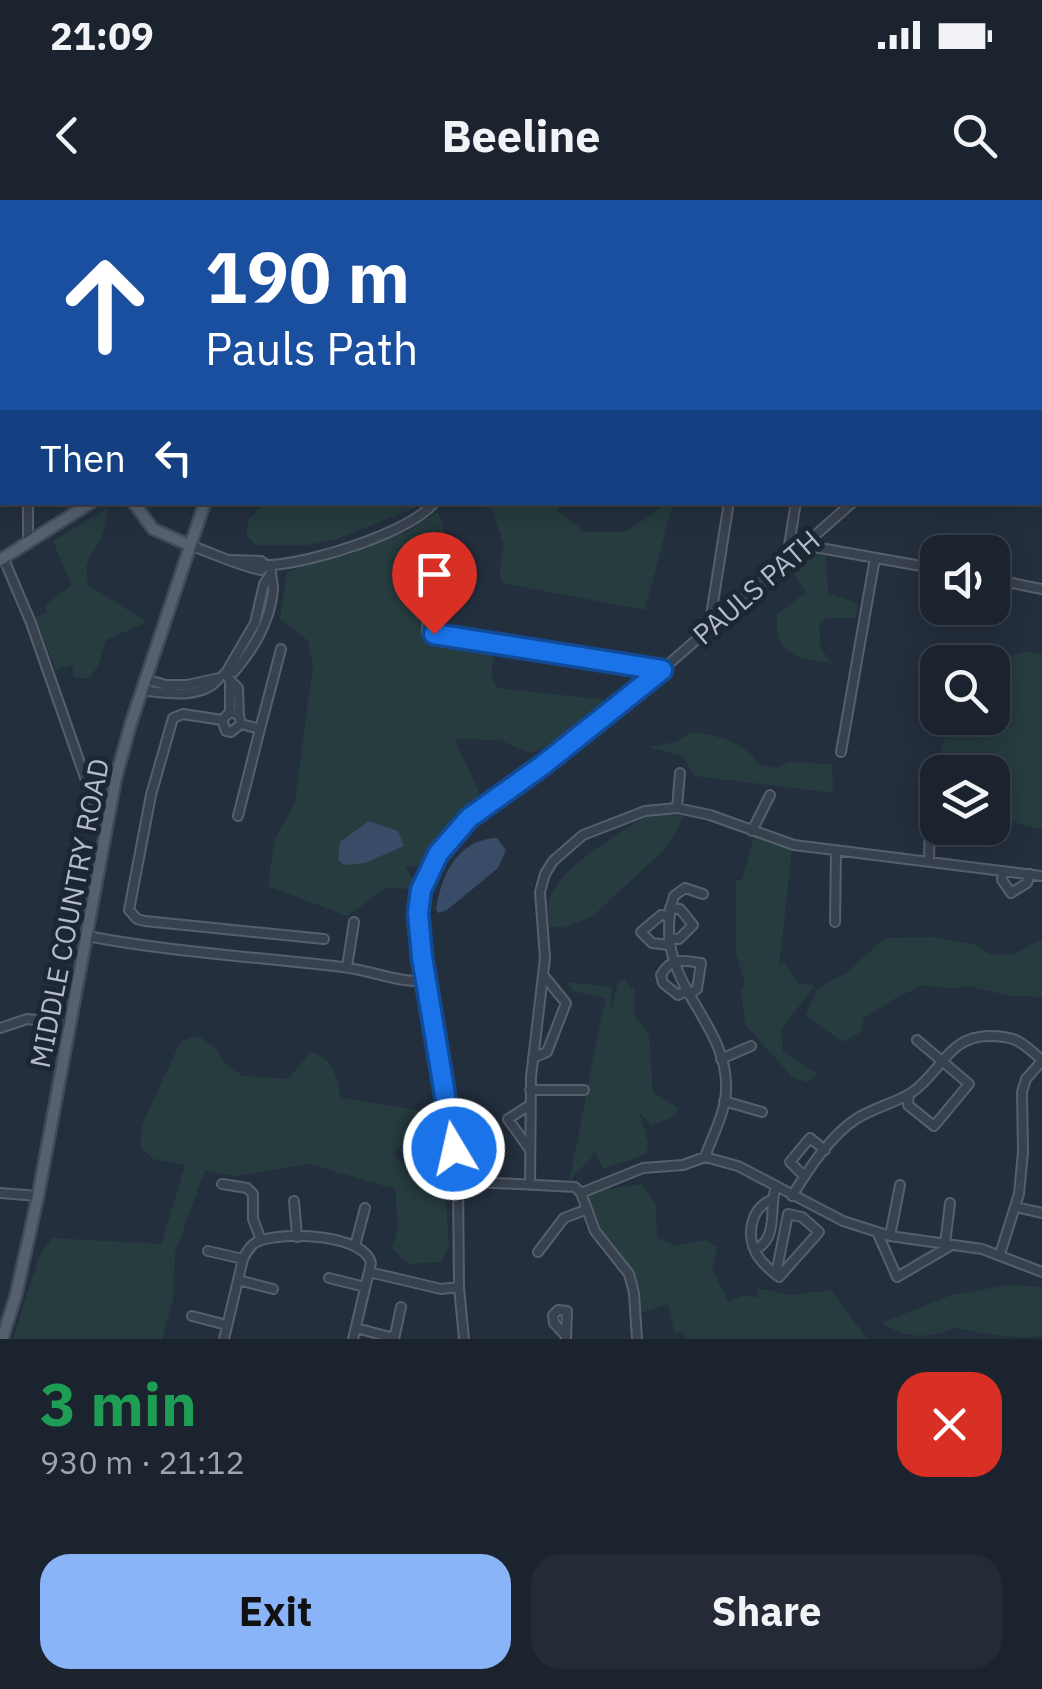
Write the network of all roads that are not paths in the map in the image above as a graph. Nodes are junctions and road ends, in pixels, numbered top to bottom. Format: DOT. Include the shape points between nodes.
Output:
graph roads {
  1 [pos="28,505"];
  2 [pos="87,505"];
  3 [pos="134,505"];
  4 [pos="204,505"];
  5 [pos="431,505"];
  6 [pos="728,505"];
  7 [pos="796,505"];
  8 [pos="850,505"];
  9 [pos="28,542"];
  10 [pos="189,545"];
  11 [pos="803,545"];
  12 [pos="2,558"];
  13 [pos="787,558"];
  14 [pos="874,558"];
  15 [pos="441,560"];
  16 [pos="920,567"];
  17 [pos="269,568"];
  18 [pos="1010,583"];
  19 [pos="1042,589"];
  20 [pos="708,628"];
  21 [pos="281,648"];
  22 [pos="662,670"];
  23 [pos="223,674"];
  24 [pos="143,684"];
  25 [pos="237,717"];
  26 [pos="222,720"];
  27 [pos="260,729"];
  28 [pos="841,752"];
  29 [pos="680,774"];
  30 [pos="770,795"];
  31 [pos="676,808"];
  32 [pos="108,815"];
  33 [pos="238,816"];
  34 [pos="752,830"];
  35 [pos="929,845"];
  36 [pos="836,851"];
  37 [pos="929,860"];
  38 [pos="1003,870"];
  39 [pos="1030,874"];
  40 [pos="1042,876"];
  41 [pos="703,894"];
  42 [pos="669,912"];
  43 [pos="354,922"];
  44 [pos="835,922"];
  45 [pos="86,936"];
  46 [pos="324,939"];
  47 [pos="669,941"];
  48 [pos="674,962"];
  49 [pos="347,967"];
  50 [pos="544,976"];
  51 [pos="426,981"];
  52 [pos="687,993"];
  53 [pos="70,1023"];
  54 [pos="0,1028"];
  55 [pos="917,1040"];
  56 [pos="751,1046"];
  57 [pos="533,1058"];
  58 [pos="720,1059"];
  59 [pos="943,1060"];
  60 [pos="1042,1061"];
  61 [pos="530,1090"];
  62 [pos="584,1090"];
  63 [pos="909,1094"];
  64 [pos="724,1101"];
  65 [pos="530,1105"];
  66 [pos="762,1112"];
  67 [pos="530,1150"];
  68 [pos="825,1150"];
  69 [pos="705,1157"];
  70 [pos="804,1176"];
  71 [pos="458,1181"];
  72 [pos="530,1183"];
  73 [pos="222,1184"];
  74 [pos="900,1185"];
  75 [pos="776,1187"];
  76 [pos="0,1193"];
  77 [pos="581,1193"];
  78 [pos="38,1196"];
  79 [pos="792,1196"];
  80 [pos="771,1200"];
  81 [pos="294,1201"];
  82 [pos="950,1203"];
  83 [pos="808,1205"];
  84 [pos="1016,1207"];
  85 [pos="365,1208"];
  86 [pos="585,1210"];
  87 [pos="1042,1212"];
  88 [pos="802,1217"];
  89 [pos="877,1232"];
  90 [pos="890,1236"];
  91 [pos="296,1237"];
  92 [pos="261,1240"];
  93 [pos="948,1245"];
  94 [pos="355,1246"];
  95 [pos="755,1250"];
  96 [pos="208,1251"];
  97 [pos="538,1252"];
  98 [pos="1000,1254"];
  99 [pos="243,1259"];
  100 [pos="369,1272"];
  101 [pos="1042,1272"];
  102 [pos="776,1274"];
  103 [pos="329,1278"];
  104 [pos="238,1280"];
  105 [pos="459,1286"];
  106 [pos="365,1287"];
  107 [pos="273,1289"];
  108 [pos="401,1307"];
  109 [pos="192,1316"];
  110 [pos="4,1321"];
  111 [pos="228,1325"];
  112 [pos="356,1328"];
  113 [pos="394,1338"];
  114 [pos="2,1339"];
  115 [pos="224,1339"];
  116 [pos="353,1339"];
  117 [pos="464,1339"];
  118 [pos="636,1339"];
  1 -- 9 [label="street"];
  2 -- 9 [label="main road"];
  3 -- 10 [label="main road" via="152,529"];
  4 -- 10 [label="main road, MIDDLE COUNTRY ROAD"];
  5 -- 17 [label="street" via="415,521"];
  6 -- 20 [label="street"];
  7 -- 13 [label="street"];
  8 -- 11 [label="street, PAULS PATH"];
  9 -- 12 [label="main road"];
  10 -- 17 [label="street" via="238,566"];
  10 -- 24 [label="main road, MIDDLE COUNTRY ROAD"];
  11 -- 13 [label="street, PAULS PATH"];
  11 -- 14 [label="street"];
  12 -- 32 [label="street" via="32,623 94,806"];
  13 -- 20 [label="street, PAULS PATH"];
  14 -- 16 [label="street"];
  14 -- 28 [label="street"];
  15 -- 22 [label="street" via="429,584 427,633"];
  17 -- 23 [label="street" via="254,623"];
  18 -- 19 [label="street"];
  20 -- 22 [label="street, PAULS PATH"];
  21 -- 27 [label="street"];
  22 -- 51 [label="street, PAULS PATH" via="450,837 421,890"];
  23 -- 24 [label="street" via="213,686 186,694"];
  23 -- 25 [label="street" via="238,688"];
  24 -- 32 [label="main road, MIDDLE COUNTRY ROAD"];
  25 -- 26 [label="street"];
  25 -- 26 [label="street" via="231,732"];
  25 -- 27 [label="street"];
  26 -- 46 [label="street" via="173,718 129,910 145,921"];
  27 -- 33 [label="street"];
  29 -- 31 [label="street"];
  30 -- 34 [label="street"];
  31 -- 34 [label="street"];
  31 -- 50 [label="street" via="605,825 553,861 540,892"];
  32 -- 45 [label="main road, MIDDLE COUNTRY ROAD"];
  34 -- 36 [label="street" via="778,842"];
  35 -- 37 [label="street"];
  36 -- 37 [label="street"];
  36 -- 44 [label="street"];
  37 -- 38 [label="street"];
  38 -- 39 [label="street"];
  38 -- 39 [label="street" via="1011,893"];
  39 -- 40 [label="street"];
  41 -- 42 [label="street" via="684,888"];
  42 -- 47 [label="street"];
  42 -- 47 [label="street" via="680,909 693,924"];
  42 -- 47 [label="street" via="641,932 652,943"];
  43 -- 49 [label="street"];
  45 -- 49 [label="street"];
  45 -- 53 [label="main road, MIDDLE COUNTRY ROAD"];
  47 -- 48 [label="street"];
  48 -- 52 [label="street"];
  48 -- 52 [label="street" via="661,975 664,984"];
  48 -- 52 [label="street" via="701,963 697,989"];
  49 -- 51 [label="street"];
  50 -- 57 [label="street"];
  50 -- 57 [label="street" via="566,1002 546,1052"];
  51 -- 71 [label="street, PAULS PATH"];
  52 -- 58 [label="street"];
  53 -- 54 [label="street" via="27,1019"];
  53 -- 78 [label="main road, MIDDLE COUNTRY ROAD"];
  55 -- 59 [label="street"];
  56 -- 58 [label="street"];
  57 -- 61 [label="street"];
  58 -- 64 [label="street"];
  59 -- 60 [label="street" via="969,1037 1014,1037"];
  59 -- 63 [label="street"];
  59 -- 63 [label="street" via="970,1084 934,1126 908,1105"];
  60 -- 84 [label="street" via="1022,1092 1024,1152"];
  61 -- 62 [label="street"];
  61 -- 65 [label="street"];
  63 -- 68 [label="street" via="852,1121"];
  64 -- 66 [label="street"];
  64 -- 69 [label="street"];
  65 -- 67 [label="street"];
  65 -- 67 [label="street" via="508,1119"];
  67 -- 72 [label="street"];
  68 -- 70 [label="street"];
  68 -- 70 [label="street" via="810,1138 790,1162"];
  69 -- 75 [label="street"];
  69 -- 77 [label="street" via="643,1168"];
  70 -- 79 [label="street"];
  71 -- 72 [label="street"];
  71 -- 105 [label="street, PAULS PATH"];
  72 -- 77 [label="street"];
  73 -- 92 [label="street" via="254,1194"];
  74 -- 90 [label="street"];
  75 -- 79 [label="street"];
  75 -- 80 [label="street"];
  76 -- 78 [label="street"];
  77 -- 86 [label="street"];
  78 -- 110 [label="main road, MIDDLE COUNTRY ROAD"];
  79 -- 83 [label="street"];
  80 -- 95 [label="street" via="775,1212 767,1242"];
  80 -- 95 [label="street" via="754,1216"];
  81 -- 91 [label="street"];
  82 -- 93 [label="street"];
  83 -- 88 [label="street"];
  83 -- 89 [label="street"];
  84 -- 87 [label="street"];
  84 -- 98 [label="street"];
  85 -- 94 [label="street"];
  86 -- 97 [label="street" via="564,1218"];
  86 -- 118 [label="street" via="629,1274"];
  88 -- 102 [label="street" via="788,1214"];
  88 -- 102 [label="street" via="819,1232"];
  89 -- 90 [label="street"];
  89 -- 93 [label="street" via="898,1277"];
  90 -- 93 [label="street"];
  91 -- 92 [label="street"];
  91 -- 94 [label="street"];
  92 -- 99 [label="street"];
  93 -- 98 [label="street"];
  94 -- 100 [label="street" via="369,1256"];
  95 -- 102 [label="street"];
  96 -- 99 [label="street"];
  98 -- 101 [label="street"];
  99 -- 104 [label="street"];
  100 -- 105 [label="street" via="441,1289"];
  100 -- 106 [label="street"];
  103 -- 106 [label="street"];
  104 -- 107 [label="street"];
  104 -- 111 [label="street"];
  105 -- 117 [label="street, PAULS PATH"];
  106 -- 112 [label="street"];
  108 -- 113 [label="street"];
  109 -- 111 [label="street"];
  110 -- 114 [label="main road, MIDDLE COUNTRY ROAD"];
  111 -- 115 [label="street"];
  112 -- 113 [label="street"];
  112 -- 116 [label="street"];
}
